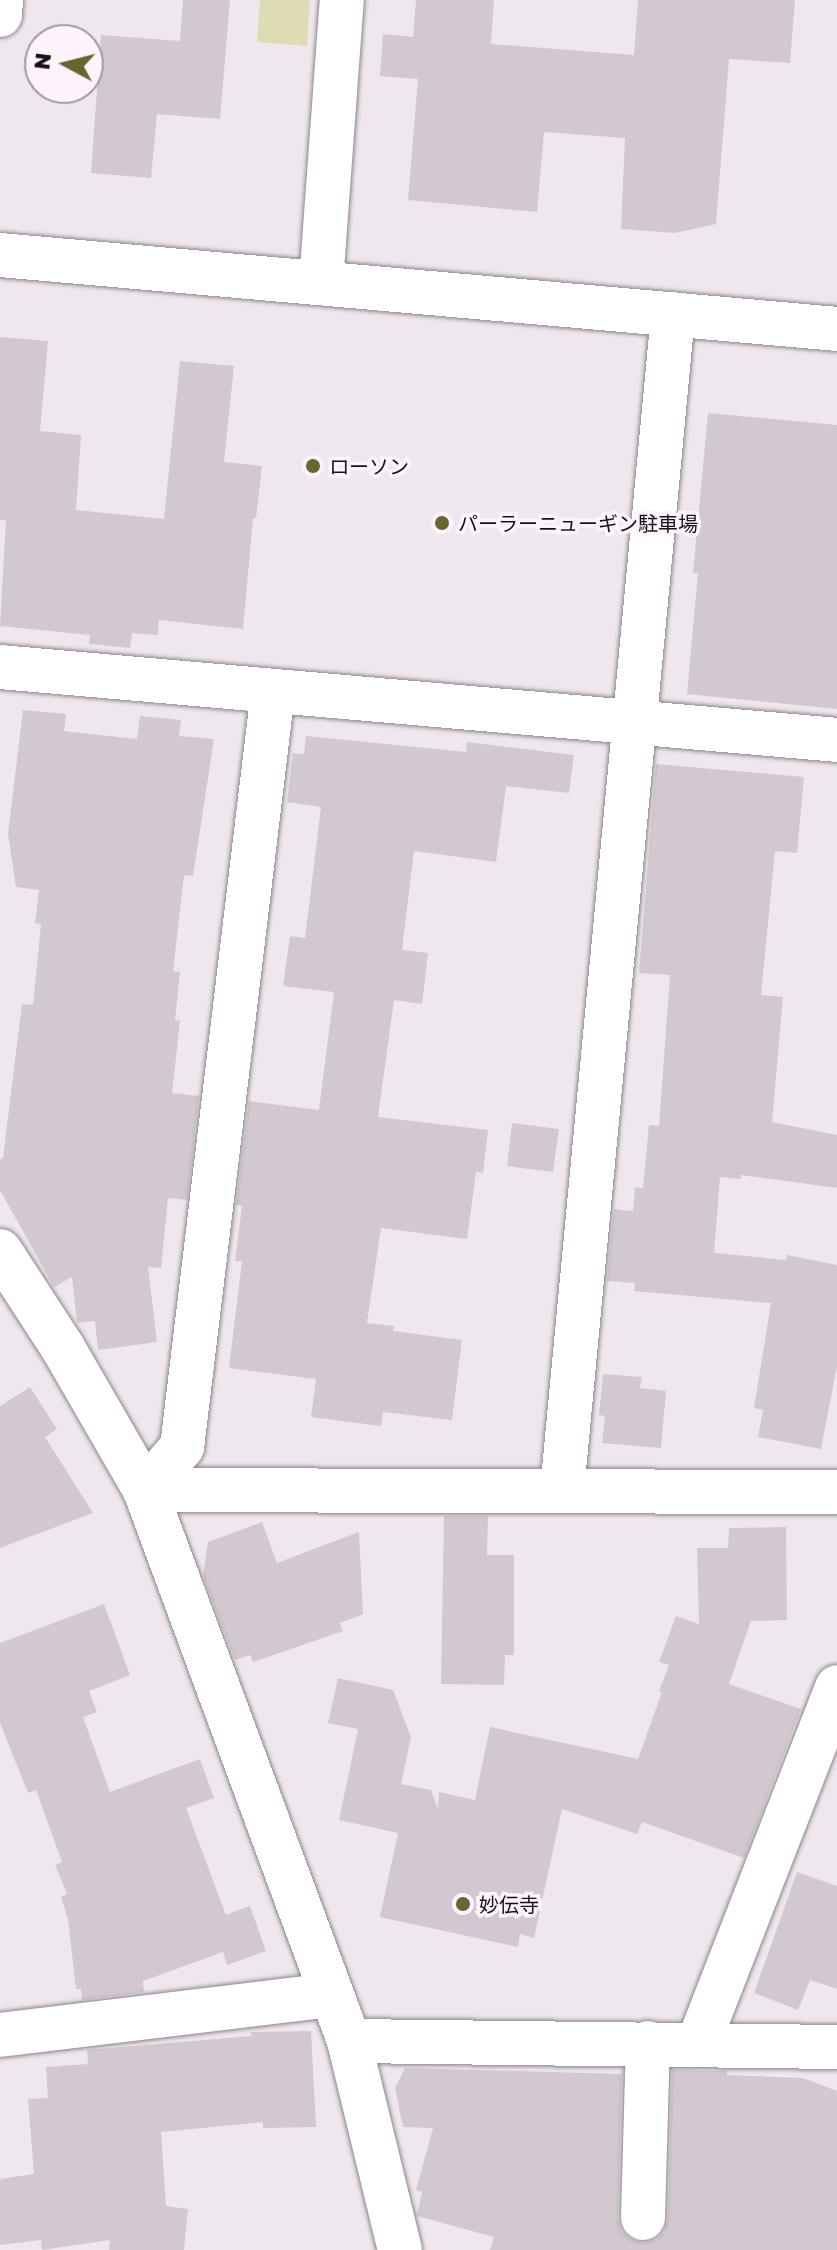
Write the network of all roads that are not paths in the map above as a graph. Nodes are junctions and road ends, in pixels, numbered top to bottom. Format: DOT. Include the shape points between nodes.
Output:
graph roads {
  1 [pos="1,0"];
  2 [pos="342,0"];
  3 [pos="0,15"];
  4 [pos="0,255"];
  5 [pos="321,283"];
  6 [pos="673,314"];
  7 [pos="837,329"];
  8 [pos="0,667"];
  9 [pos="273,691"];
  10 [pos="633,723"];
  11 [pos="837,740"];
  12 [pos="0,1251"];
  13 [pos="145,1490"];
  14 [pos="562,1491"];
  15 [pos="837,1492"];
  16 [pos="837,1687"];
  17 [pos="329,1995"];
  18 [pos="0,2035"];
  19 [pos="349,2041"];
  20 [pos="648,2043"];
  21 [pos="698,2044"];
  22 [pos="837,2047"];
  23 [pos="643,2218"];
  24 [pos="400,2250"];
  1 -- 3 [label="street"];
  2 -- 5 [label="street"];
  4 -- 5 [label="street"];
  5 -- 6 [label="street"];
  6 -- 7 [label="street"];
  6 -- 10 [label="street"];
  8 -- 9 [label="street"];
  9 -- 10 [label="street"];
  9 -- 13 [label="street" via="182,1447"];
  10 -- 11 [label="street"];
  10 -- 14 [label="street"];
  12 -- 13 [label="street"];
  13 -- 14 [label="street"];
  13 -- 17 [label="street"];
  14 -- 15 [label="street"];
  16 -- 21 [label="street"];
  17 -- 18 [label="street"];
  17 -- 19 [label="street"];
  19 -- 20 [label="street"];
  19 -- 24 [label="street"];
  20 -- 21 [label="street"];
  20 -- 23 [label="street"];
  21 -- 22 [label="street"];
}
